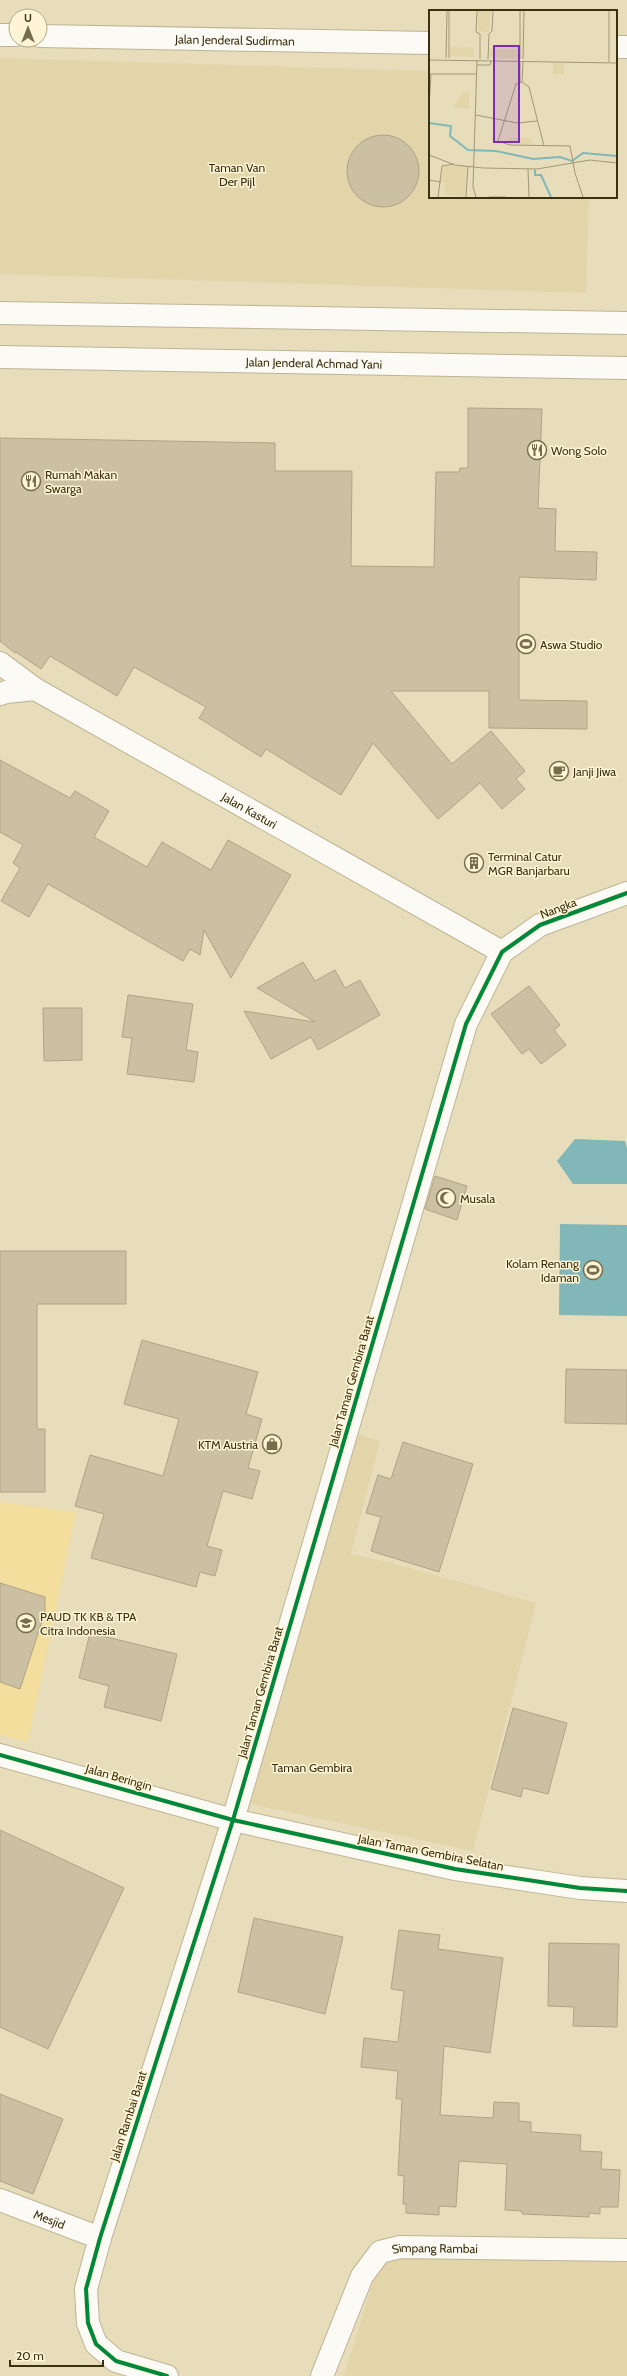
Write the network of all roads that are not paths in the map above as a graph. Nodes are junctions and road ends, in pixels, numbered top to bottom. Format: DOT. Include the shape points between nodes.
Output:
graph roads {
  1 [pos="48,36"];
  2 [pos="429,44"];
  3 [pos="0,313"];
  4 [pos="627,323"];
  5 [pos="0,357"];
  6 [pos="627,368"];
  7 [pos="0,663"];
  8 [pos="35,689"];
  9 [pos="0,694"];
  10 [pos="627,893"];
  11 [pos="502,952"];
  12 [pos="0,1755"];
  13 [pos="233,1820"];
  14 [pos="627,1891"];
  15 [pos="0,2200"];
  16 [pos="100,2238"];
  17 [pos="627,2250"];
  18 [pos="167,2376"];
  19 [pos="322,2376"];
  1 -- 2 [label="main road, Jalan Jenderal Sudirman"];
  3 -- 4 [label="main road"];
  5 -- 6 [label="main road, Jalan Jenderal Achmad Yani"];
  7 -- 8 [label="main road, Jalan Kasturi"];
  8 -- 9 [label="main road"];
  8 -- 11 [label="main road, Jalan Kasturi"];
  10 -- 11 [label="main road, Nangka" via="540,925"];
  11 -- 13 [label="main road, Jalan Taman Gembira Barat" via="466,1024"];
  12 -- 13 [label="main road, Jalan Beringin"];
  13 -- 14 [label="main road, Jalan Taman Gembira Selatan" via="455,1869 580,1888"];
  13 -- 16 [label="main road, Jalan Rambai Barat"];
  15 -- 16 [label="main road, Mesjid"];
  16 -- 18 [label="main road, Jalan Rambai Barat" via="86,2289 88,2323 96,2344 116,2361"];
  17 -- 19 [label="main road, Simpang Rambai" via="400,2247 380,2252 362,2276"];
}
